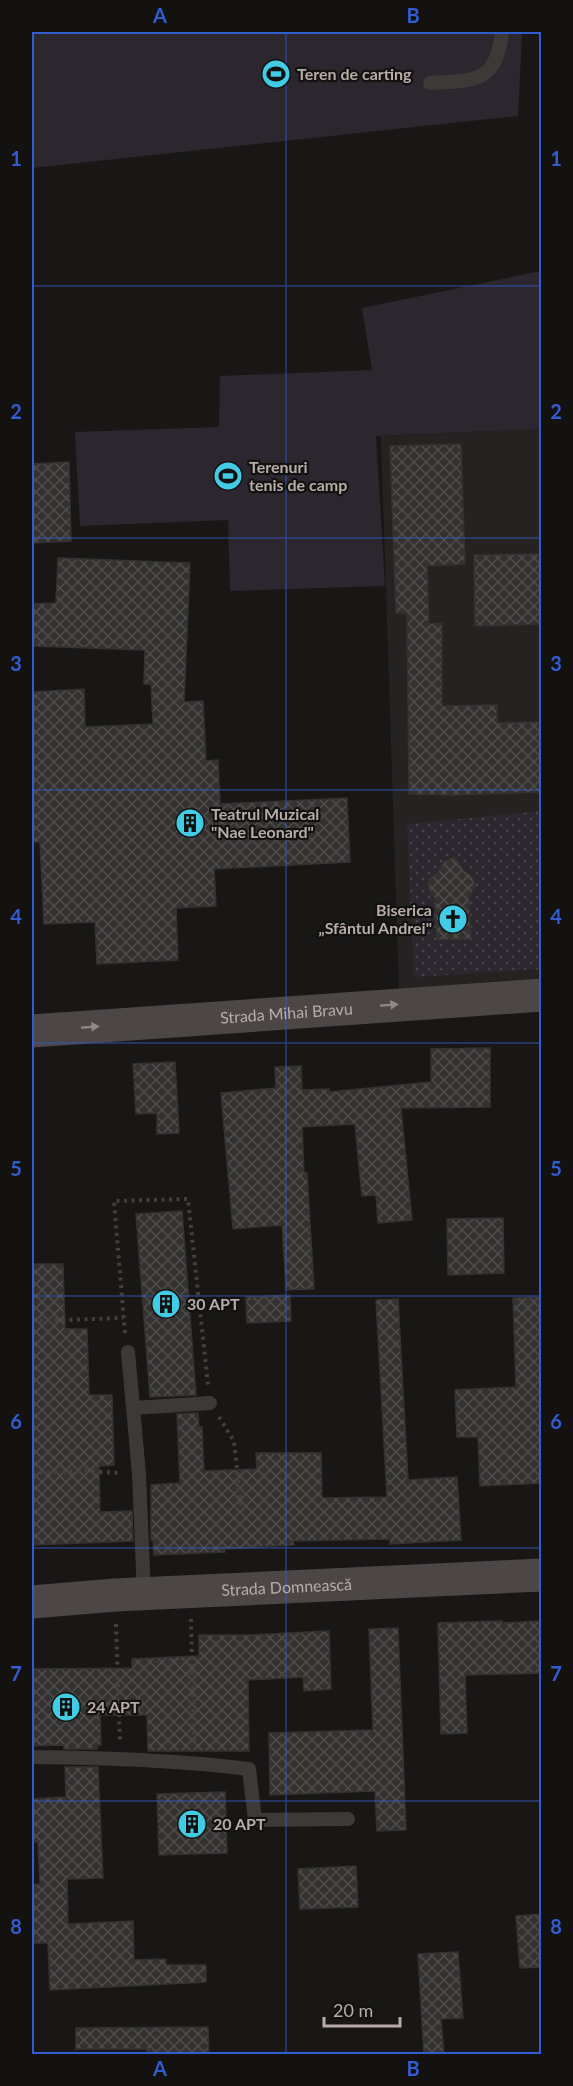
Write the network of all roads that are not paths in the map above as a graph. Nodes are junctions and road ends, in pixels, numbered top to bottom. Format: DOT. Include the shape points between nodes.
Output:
graph roads {
  1 [pos="502,32"];
  2 [pos="430,83"];
  3 [pos="542,995"];
  4 [pos="32,1031"];
  5 [pos="128,1352"];
  6 [pos="210,1403"];
  7 [pos="134,1408"];
  8 [pos="542,1575"];
  9 [pos="130,1595"];
  10 [pos="32,1602"];
  11 [pos="32,1757"];
  12 [pos="348,1819"];
  1 -- 2 [label="lane" via="495,62 485,76"];
  4 -- 3 [label="street, Strada Mihai Bravu, one-way"];
  5 -- 7 [label="lane"];
  6 -- 7 [label="lane"];
  7 -- 9 [label="lane" via="139,1474"];
  8 -- 9 [label="street, Strada Domnească"];
  9 -- 10 [label="street, Strada Domnească"];
  11 -- 12 [label="lane" via="194,1762 249,1769 255,1820"];
}
